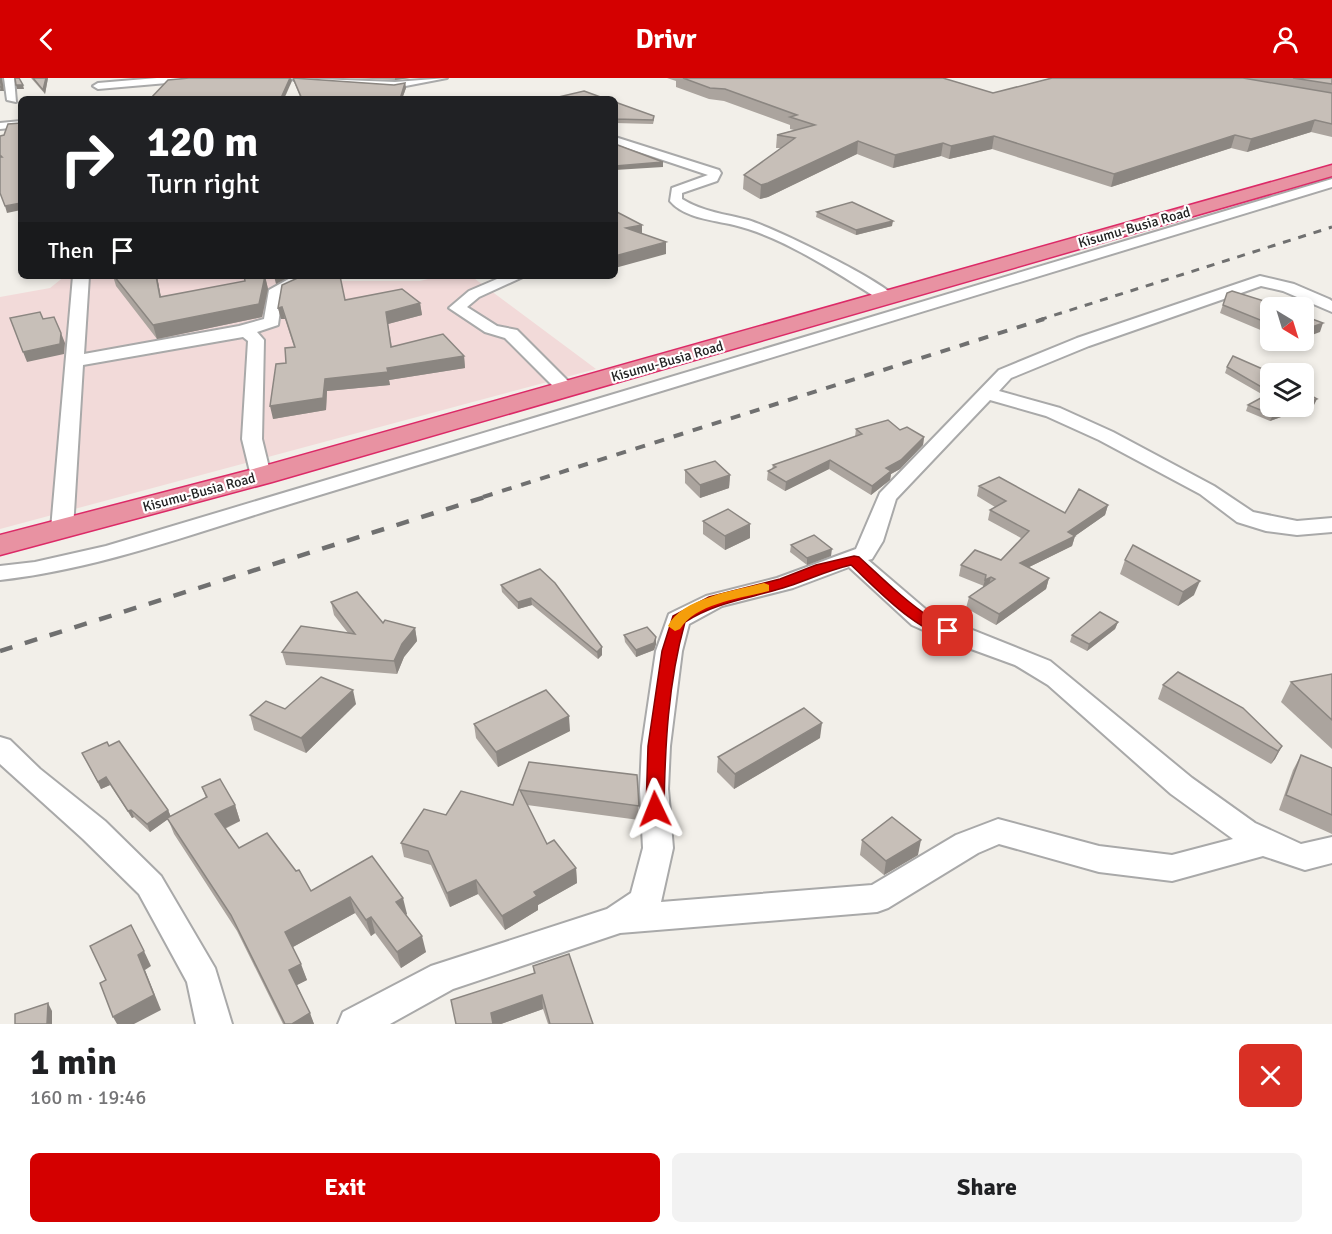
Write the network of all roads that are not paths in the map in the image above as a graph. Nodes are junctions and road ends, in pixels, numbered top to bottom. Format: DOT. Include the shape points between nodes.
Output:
graph roads {
  1 [pos="9,78"];
  2 [pos="190,78"];
  3 [pos="296,78"];
  4 [pos="442,78"];
  5 [pos="98,82"];
  6 [pos="12,100"];
  7 [pos="18,124"];
  8 [pos="0,126"];
  9 [pos="618,141"];
  10 [pos="1332,170"];
  11 [pos="1332,183"];
  12 [pos="81,279"];
  13 [pos="303,279"];
  14 [pos="511,279"];
  15 [pos="888,298"];
  16 [pos="1332,307"];
  17 [pos="242,331"];
  18 [pos="75,361"];
  19 [pos="567,390"];
  20 [pos="988,394"];
  21 [pos="261,476"];
  22 [pos="1332,525"];
  23 [pos="62,529"];
  24 [pos="0,544"];
  25 [pos="854,560"];
  26 [pos="0,573"];
  27 [pos="0,747"];
  28 [pos="1260,841"];
  29 [pos="1332,850"];
  30 [pos="616,920"];
  31 [pos="214,1024"];
  32 [pos="356,1024"];
  1 -- 6 [label="street"];
  2 -- 5 [label="street"];
  3 -- 4 [label="street" via="395,85"];
  7 -- 8 [label="street"];
  9 -- 15 [label="street" via="715,173 713,178 676,191 676,201 684,207 753,227 840,269"];
  10 -- 15 [label="highway, Kisumu-Busia Road"];
  11 -- 26 [label="street" via="181,531 46,566"];
  12 -- 18 [label="street"];
  13 -- 17 [label="street" via="274,293 272,322"];
  14 -- 19 [label="street" via="474,294 457,308 491,329 511,334"];
  15 -- 19 [label="highway, Kisumu-Busia Road"];
  16 -- 20 [label="street" via="1297,290 1260,281 1018,368 1005,374"];
  17 -- 18 [label="street"];
  17 -- 21 [label="street" via="256,340 252,440"];
  18 -- 23 [label="street"];
  19 -- 21 [label="highway, Kisumu-Busia Road"];
  20 -- 22 [label="street" via="1053,412 1106,436 1207,490 1245,517 1297,528"];
  20 -- 25 [label="street" via="887,497 870,548"];
  21 -- 23 [label="highway, Kisumu-Busia Road"];
  23 -- 24 [label="highway, Kisumu-Busia Road"];
  25 -- 28 [label="street" via="930,624 1028,660 1057,676 1200,800"];
  25 -- 30 [label="street" via="714,601 678,620 669,651 656,746 658,848 645,901"];
  27 -- 31 [label="street" via="150,885 203,979"];
  28 -- 29 [label="street" via="1303,858"];
  28 -- 30 [label="street" via="1256,846 1172,868 1099,859 998,831 967,844 877,898"];
  30 -- 32 [label="street" via="443,977"];
}
